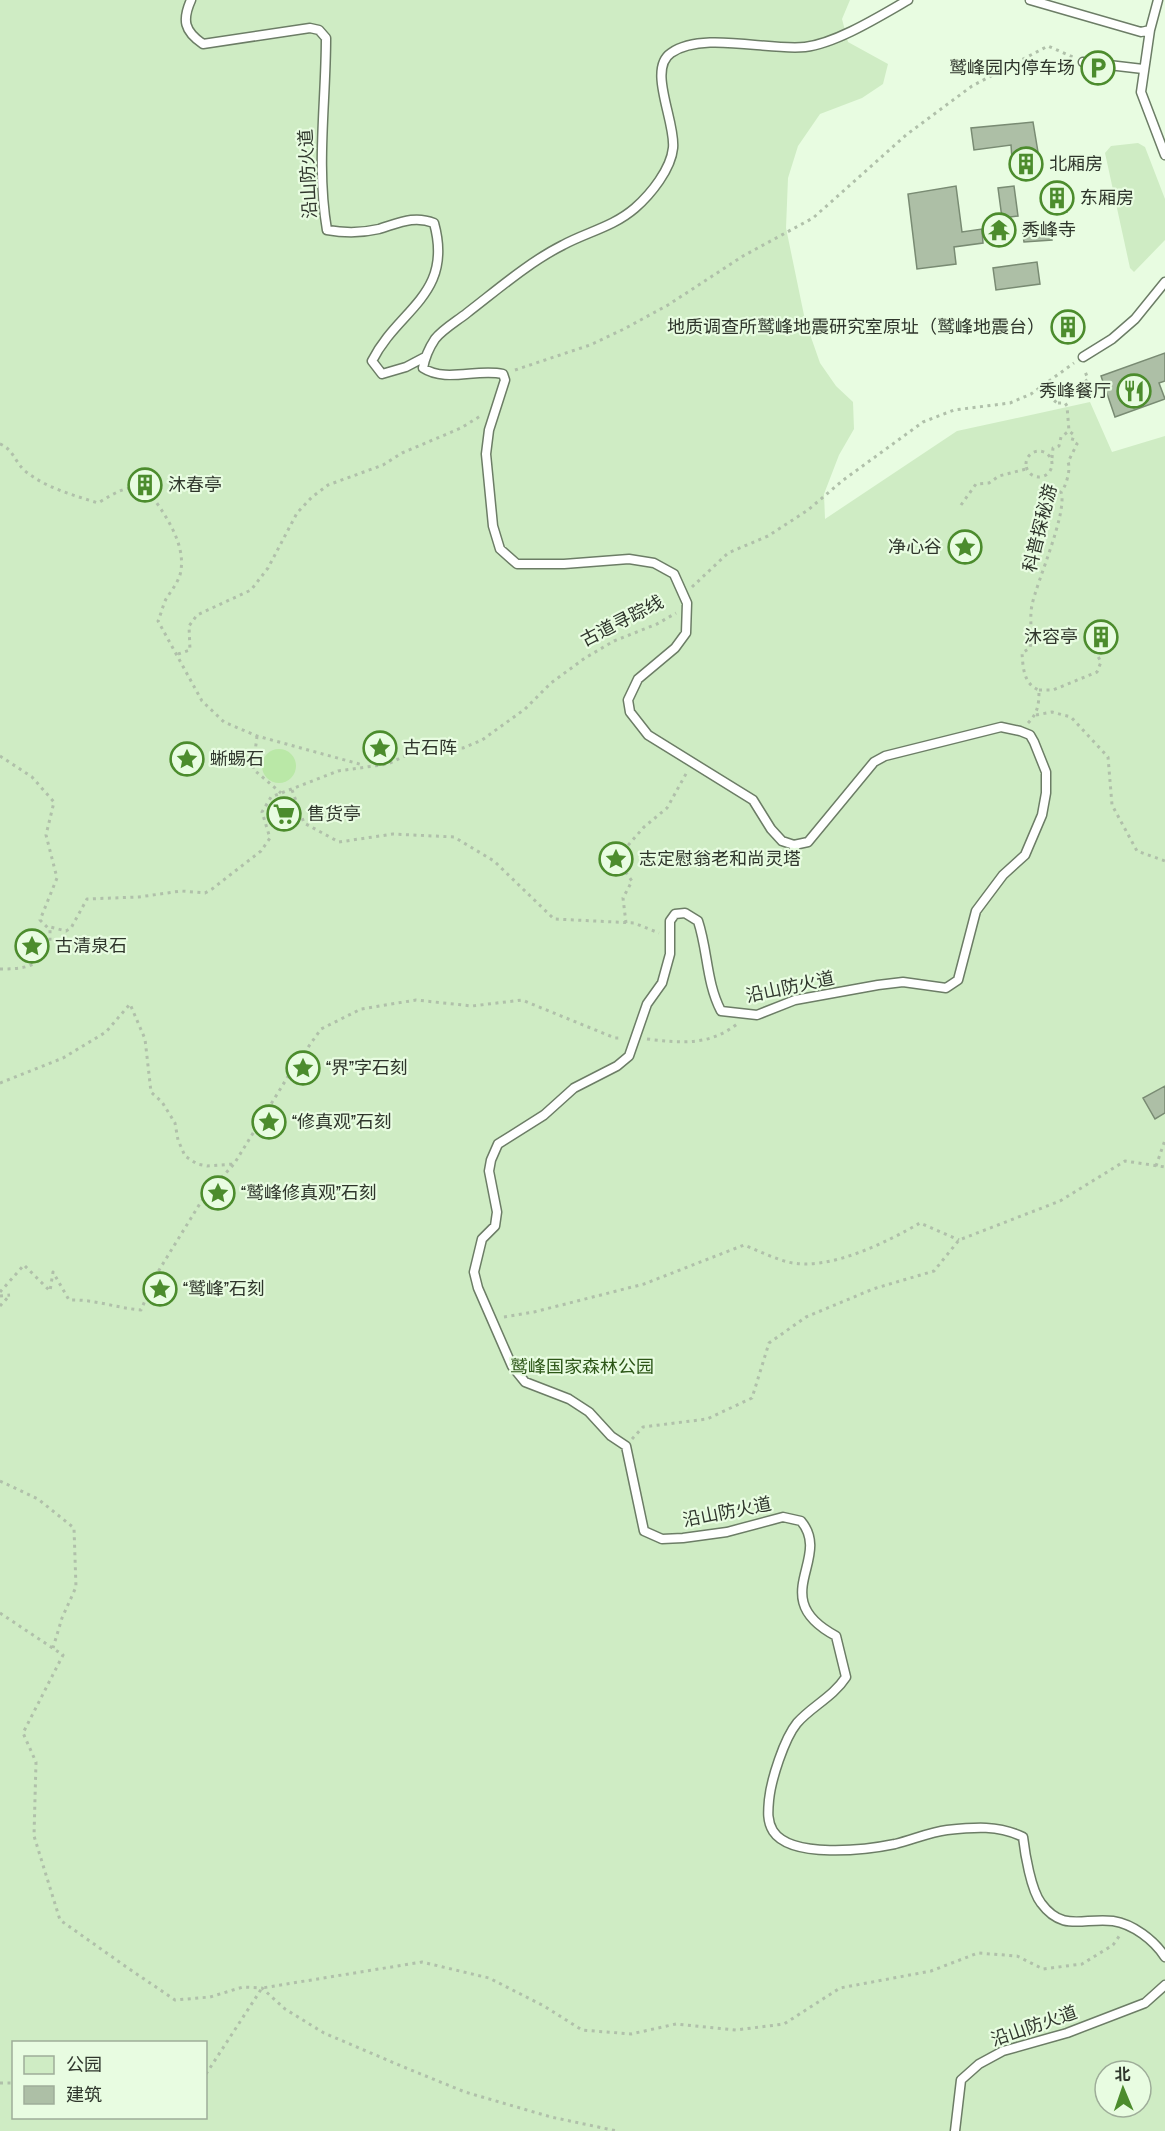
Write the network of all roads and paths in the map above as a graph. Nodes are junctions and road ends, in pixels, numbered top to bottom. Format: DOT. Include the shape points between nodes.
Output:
graph roads {
  1 [pos="190,0"];
  2 [pos="908,0"];
  3 [pos="1030,0"];
  4 [pos="1054,0"];
  5 [pos="1158,0"];
  6 [pos="1044,4"];
  7 [pos="1150,30"];
  8 [pos="1083,62"];
  9 [pos="1143,69"];
  10 [pos="1165,155"];
  11 [pos="1165,282"];
  12 [pos="425,357"];
  13 [pos="1083,357"];
  14 [pos="503,374"];
  15 [pos="498,404"];
  16 [pos="1069,431"];
  17 [pos="0,444"];
  18 [pos="1052,458"];
  19 [pos="1026,469"];
  20 [pos="961,505"];
  21 [pos="686,596"];
  22 [pos="1095,651"];
  23 [pos="177,654"];
  24 [pos="1039,690"];
  25 [pos="1035,716"];
  26 [pos="1020,730"];
  27 [pos="257,736"];
  28 [pos="0,756"];
  29 [pos="693,763"];
  30 [pos="365,765"];
  31 [pos="292,789"];
  32 [pos="282,794"];
  33 [pos="1165,861"];
  34 [pos="626,923"];
  35 [pos="49,929"];
  36 [pos="669,936"];
  37 [pos="0,969"];
  38 [pos="749,1015"];
  39 [pos="636,1037"];
  40 [pos="0,1083"];
  41 [pos="1165,1140"];
  42 [pos="234,1164"];
  43 [pos="1156,1166"];
  44 [pos="1165,1167"];
  45 [pos="958,1240"];
  46 [pos="0,1294"];
  47 [pos="0,1306"];
  48 [pos="490,1314"];
  49 [pos="626,1446"];
  50 [pos="0,1482"];
  51 [pos="0,1613"];
  52 [pos="53,1648"];
  53 [pos="1126,1926"];
  54 [pos="1165,1957"];
  55 [pos="1165,1985"];
  56 [pos="262,1988"];
  57 [pos="207,2072"];
  58 [pos="617,2131"];
  59 [pos="955,2131"];
  1 -- 12 [label="lane, 沿山防火道" via="184,15 186,27 202,44 310,28 320,30 326,38 321,131 327,230 343,233 377,229 410,219 434,223 438,238 436,268 427,293 380,345 372,360 382,374"];
  2 -- 12 [label="lane" via="833,39 806,47 685,45 669,54 662,65 661,84 670,114 673,148 668,165 646,196 617,222 562,245 520,272 436,337"];
  3 -- 6 [label="lane"];
  4 -- 6 [label="lane"];
  5 -- 7 [label="lane"];
  6 -- 7 [label="lane" via="1136,32"];
  7 -- 9 [label="lane"];
  8 -- 9 [label="lane"];
  8 -- 14 [label="path" via="1048,46 1010,65 972,86 906,135 813,218 624,329 591,345"];
  9 -- 10 [label="lane" via="1142,99"];
  11 -- 13 [label="lane" via="1135,319"];
  12 -- 14 [label="lane" via="423,368 431,373"];
  13 -- 16 [label="path, 科普探秘游" via="1081,362 1088,379 1054,403 1067,406"];
  13 -- 21 [label="path, 古道寻踪线" via="1010,404 954,410 923,422 808,510 768,536 728,553"];
  14 -- 15 [label="lane"];
  15 -- 21 [label="lane" via="489,430 486,477 493,526 501,549 517,564 629,559 654,563 674,574"];
  15 -- 23 [label="path" via="460,428 383,465 327,485 297,513 268,568 251,590 197,615 189,626 190,650"];
  16 -- 18 [label="path" via="1053,448"];
  16 -- 24 [label="path, 科普探秘游" via="1077,444 1068,462 1058,523 1032,606 1030,648 1022,652 1022,671 1033,688"];
  17 -- 23 [label="path" via="8,447 24,469 46,484 98,503 114,492 135,486 147,489 163,511 181,552 180,576 158,621"];
  18 -- 19 [label="path" via="1044,451 1033,451 1026,459"];
  18 -- 19 [label="path" via="1052,469 1046,476 1034,477"];
  19 -- 20 [label="path" via="976,484"];
  21 -- 29 [label="lane" via="686,633 675,648 638,679 628,700 630,712 648,735"];
  21 -- 30 [label="path, 古道寻踪线" via="676,613 585,658 482,740 463,748 417,750 388,764"];
  22 -- 24 [label="path" via="1101,662 1097,672 1053,690"];
  23 -- 27 [label="path" via="184,674 202,701 224,722"];
  24 -- 25 [label="path"];
  25 -- 26 [label="path"];
  25 -- 33 [label="path" via="1052,712 1071,717 1108,757 1112,805 1137,851"];
  26 -- 29 [label="lane" via="1001,727 885,756 874,762 808,842 794,845 775,834 753,800"];
  26 -- 38 [label="lane, 沿山防火道" via="1030,735 1046,772 1042,815 1025,855 1002,875 976,911 958,980 946,987 903,982 878,986 795,1000"];
  27 -- 30 [label="path"];
  27 -- 32 [label="path" via="253,769"];
  28 -- 35 [label="path" via="32,777 54,802 46,835 57,878 40,920"];
  29 -- 34 [label="path" via="667,808 616,859 632,881 623,898"];
  30 -- 31 [label="path, 古道寻踪线"];
  31 -- 32 [label="path, 古道寻踪线"];
  31 -- 34 [label="path" via="304,823 339,842 393,834 454,837 495,861 554,919"];
  32 -- 35 [label="path, 古道寻踪线" via="271,797 264,805 262,820 270,838 261,851 205,892 87,898 71,928"];
  34 -- 36 [label="path"];
  35 -- 37 [label="path" via="50,941 42,944 43,956 39,961 19,969"];
  36 -- 38 [label="lane, 沿山防火道" via="675,914 686,914 698,921 714,998 721,1011"];
  36 -- 39 [label="lane, 沿山防火道" via="662,983 647,1004"];
  38 -- 39 [label="path" via="720,1038 677,1043"];
  39 -- 42 [label="path" via="615,1038 522,1000 472,1006 416,1000 361,1009 321,1029"];
  39 -- 48 [label="lane, 沿山防火道" via="630,1056 574,1088 544,1115 498,1144 489,1171 497,1212 495,1226 483,1239 474,1272"];
  40 -- 42 [label="path" via="63,1058 106,1032 130,1004 145,1039 151,1092 175,1124 186,1156 207,1166"];
  41 -- 43 [label="path"];
  42 -- 46 [label="path" via="204,1197 156,1275 141,1310 88,1299 69,1300 53,1272 50,1291 24,1265"];
  43 -- 44 [label="path"];
  43 -- 45 [label="path" via="1125,1161 1060,1201"];
  45 -- 48 [label="path" via="920,1223 885,1244 832,1261 790,1263 744,1245 644,1284 534,1312 506,1317"];
  45 -- 49 [label="path" via="934,1271 873,1289 806,1317 769,1343 752,1398 707,1419 644,1427"];
  46 -- 47 [label="path" via="10,1295"];
  48 -- 49 [label="lane, 沿山防火道" via="512,1366 525,1382 569,1399"];
  49 -- 53 [label="lane, 沿山防火道" via="644,1531 662,1539 727,1532 783,1517 801,1521 808,1529 809,1556 801,1593 804,1608 816,1626 836,1636 846,1677 837,1691 797,1724 789,1739 770,1792 768,1817 773,1831 787,1843 829,1850 892,1845 945,1830 992,1827 1010,1831 1023,1837 1027,1867 1039,1902 1054,1917 1067,1923 1113,1921"];
  50 -- 52 [label="path" via="38,1499 74,1528 76,1587"];
  51 -- 52 [label="path"];
  52 -- 56 [label="path" via="63,1656 23,1733 36,1762 34,1836 60,1920 175,2000 210,1997 243,1987"];
  53 -- 54 [label="lane, 沿山防火道" via="1138,1931"];
  53 -- 56 [label="path" via="1113,1944 1082,1964 1043,1969 1017,1956 978,1953 931,1971 840,1989 784,2024 736,2030 676,2024 632,2034 582,2030 489,1978 422,1962"];
  55 -- 59 [label="lane, 沿山防火道" via="1145,2003 1067,2033 1003,2051 979,2064 961,2080"];
  56 -- 57 [label="path"];
  56 -- 58 [label="path" via="285,2009 324,2033 465,2092"];
}
